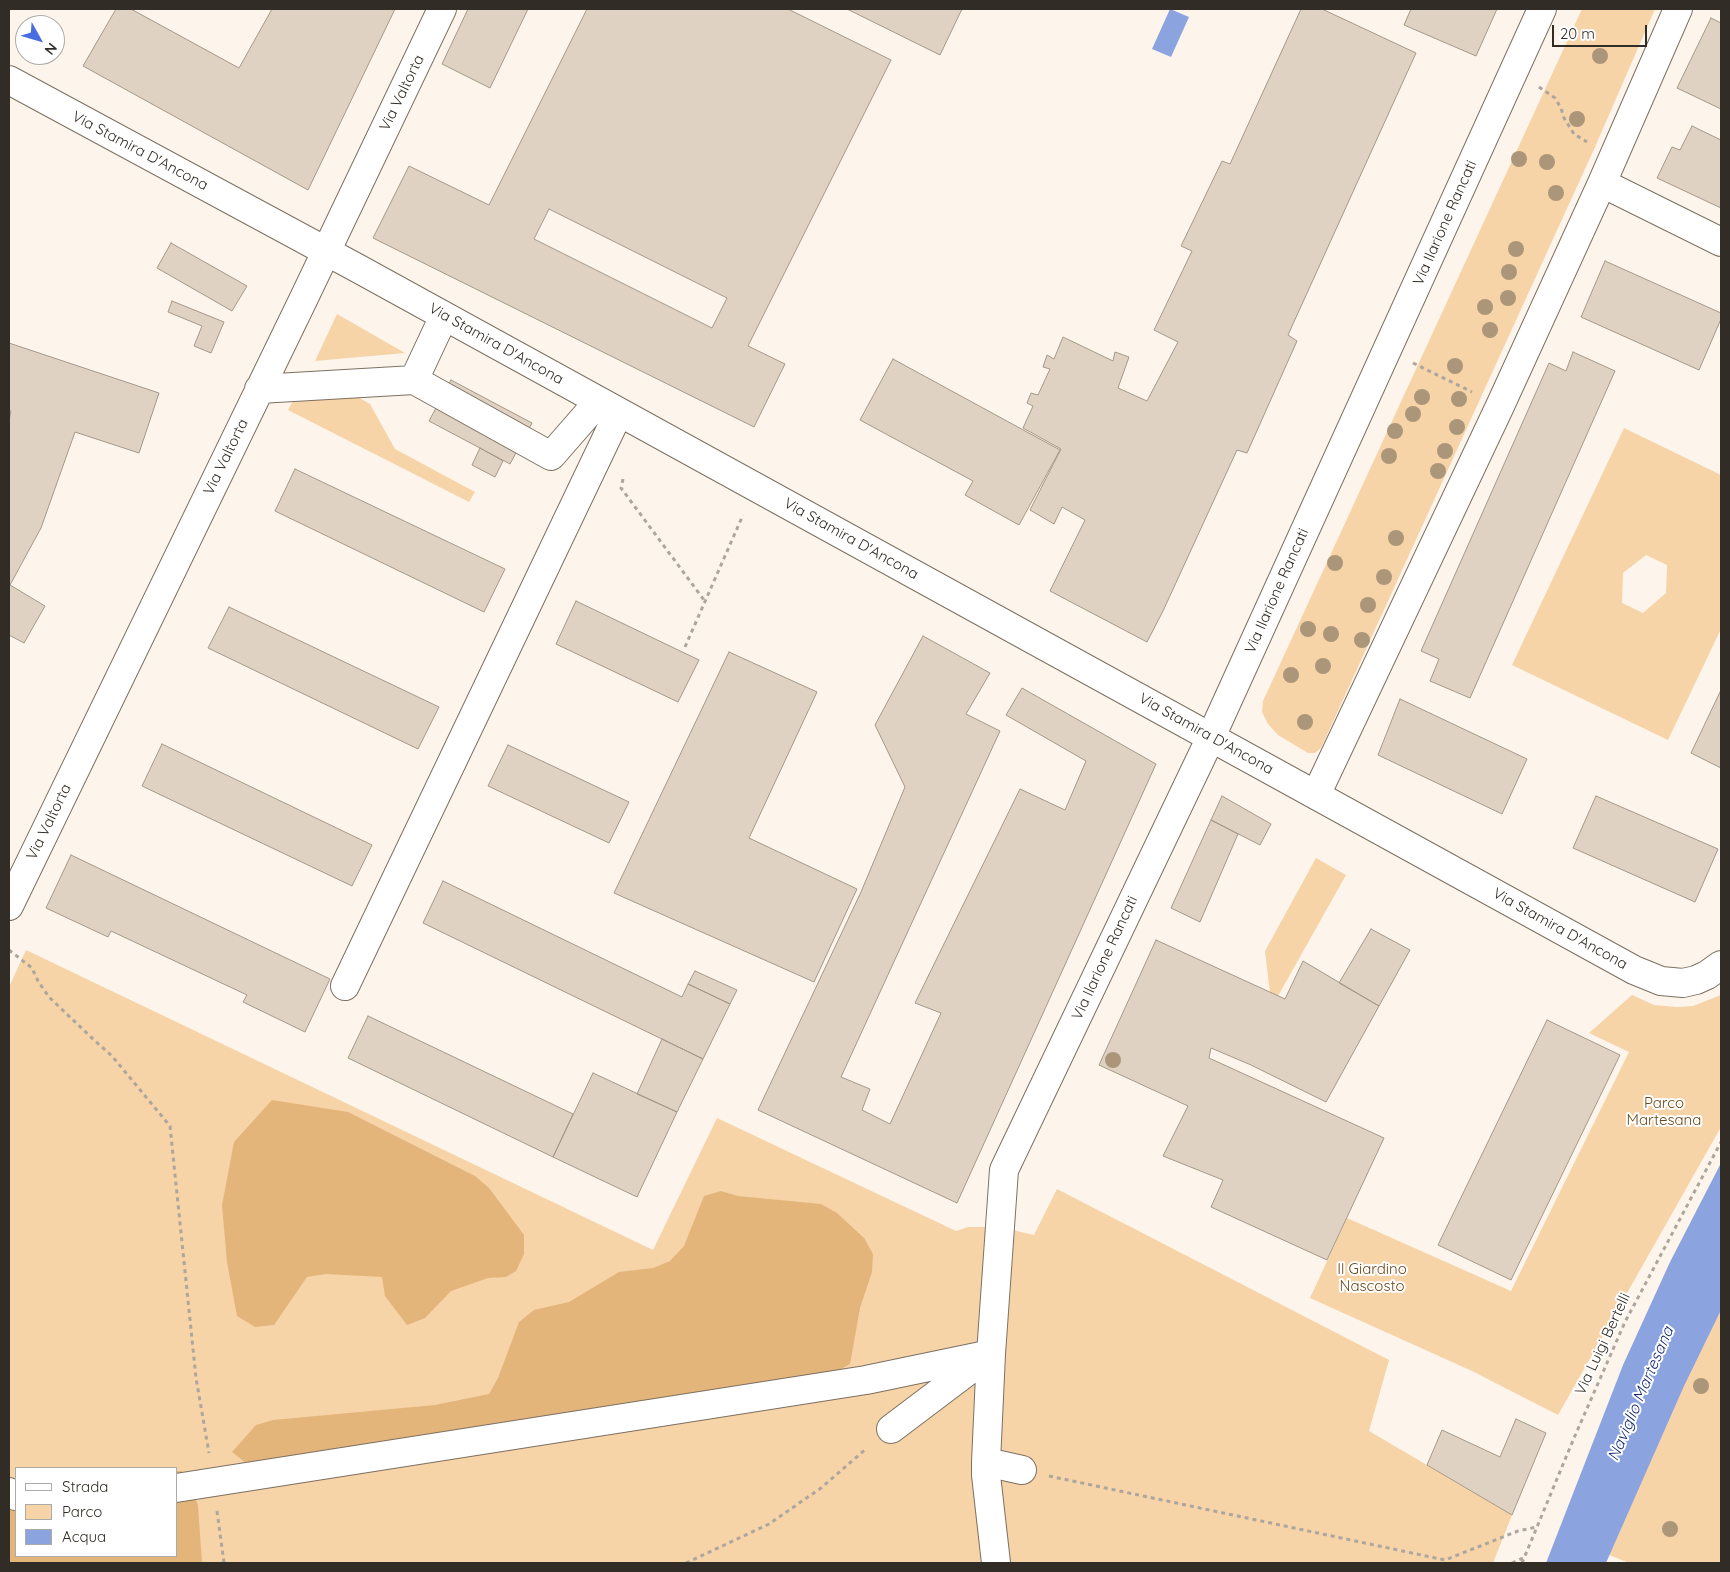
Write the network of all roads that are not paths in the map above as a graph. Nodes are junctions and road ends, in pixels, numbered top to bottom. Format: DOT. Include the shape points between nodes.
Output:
graph roads {
  1 [pos="442,9"];
  2 [pos="1542,9"];
  3 [pos="1678,9"];
  4 [pos="9,80"];
  5 [pos="1602,183"];
  6 [pos="1721,242"];
  7 [pos="326,252"];
  8 [pos="444,316"];
  9 [pos="414,380"];
  10 [pos="259,389"];
  11 [pos="609,407"];
  12 [pos="1211,737"];
  13 [pos="1316,794"];
  14 [pos="9,906"];
  15 [pos="1721,965"];
  16 [pos="345,986"];
  17 [pos="991,1354"];
  18 [pos="891,1429"];
  19 [pos="986,1462"];
  20 [pos="1022,1470"];
  21 [pos="178,1488"];
  22 [pos="996,1563"];
  1 -- 7 [label="street, Via Valtorta"];
  2 -- 12 [label="street, Via Ilarione Rancati"];
  3 -- 5 [label="street"];
  4 -- 7 [label="street, Via Stamira D'Ancona"];
  5 -- 6 [label="street"];
  5 -- 13 [label="street"];
  7 -- 8 [label="street, Via Stamira D'Ancona"];
  7 -- 10 [label="street, Via Valtorta"];
  8 -- 9 [label="street"];
  8 -- 11 [label="street, Via Stamira D'Ancona"];
  9 -- 10 [label="street"];
  9 -- 11 [label="street" via="552,456"];
  10 -- 14 [label="street, Via Valtorta"];
  11 -- 12 [label="street, Via Stamira D'Ancona"];
  11 -- 16 [label="street"];
  12 -- 13 [label="street, Via Stamira D'Ancona"];
  12 -- 17 [label="street, Via Ilarione Rancati" via="1004,1170"];
  13 -- 15 [label="street, Via Stamira D'Ancona" via="1634,970 1661,980 1684,983 1707,976"];
  17 -- 18 [label="street"];
  17 -- 19 [label="street"];
  17 -- 21 [label="street" via="866,1380"];
  19 -- 20 [label="street"];
  19 -- 22 [label="street"];
}
